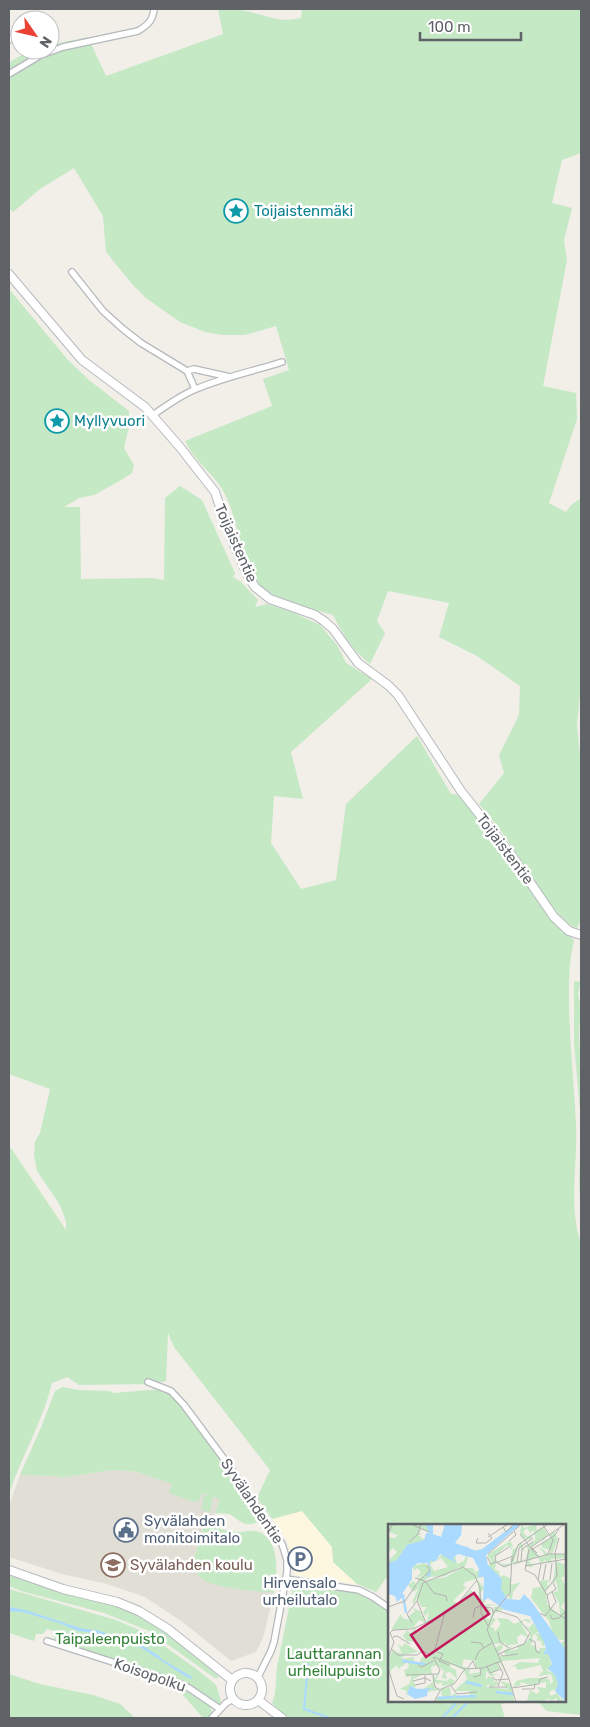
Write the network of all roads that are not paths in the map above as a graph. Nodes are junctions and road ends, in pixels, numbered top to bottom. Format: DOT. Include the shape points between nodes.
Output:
graph roads {
  1 [pos="154,9"];
  2 [pos="9,74"];
  3 [pos="72,272"];
  4 [pos="9,274"];
  5 [pos="282,362"];
  6 [pos="187,371"];
  7 [pos="230,377"];
  8 [pos="195,389"];
  9 [pos="153,415"];
  10 [pos="581,935"];
  11 [pos="148,1382"];
  12 [pos="9,1570"];
  13 [pos="286,1579"];
  14 [pos="388,1607"];
  15 [pos="47,1641"];
  16 [pos="258,1677"];
  17 [pos="232,1680"];
  18 [pos="233,1699"];
  19 [pos="258,1700"];
  20 [pos="220,1709"];
  21 [pos="212,1718"];
  22 [pos="282,1718"];
  1 -- 2 [label="street" via="148,24 138,31 63,47 41,55"];
  3 -- 6 [label="street" via="91,298 118,325"];
  4 -- 9 [label="street, Toijaistentie" via="82,360"];
  5 -- 7 [label="street"];
  6 -- 7 [label="street" via="194,369"];
  6 -- 8 [label="street"];
  7 -- 8 [label="street"];
  8 -- 9 [label="street"];
  9 -- 10 [label="street, Toijaistentie" via="214,492 255,587 275,602 324,621 358,663 388,684 461,791 510,853 554,917 569,931"];
  11 -- 13 [label="street, Syvälahdentie" via="177,1396 230,1467 282,1544 287,1560"];
  12 -- 17 [label="street" via="138,1611 168,1629"];
  13 -- 14 [label="street" via="359,1590"];
  13 -- 16 [label="street, Syvälahdentie" via="272,1652"];
  15 -- 20 [label="street, Koisopolku" via="178,1683"];
  16 -- 17 [label="street" via="246,1672"];
  16 -- 19 [label="street" via="262,1688"];
  17 -- 18 [label="street"];
  18 -- 19 [label="street" via="247,1705"];
  18 -- 20 [label="street"];
  19 -- 22 [label="street"];
  20 -- 21 [label="street"];
}
